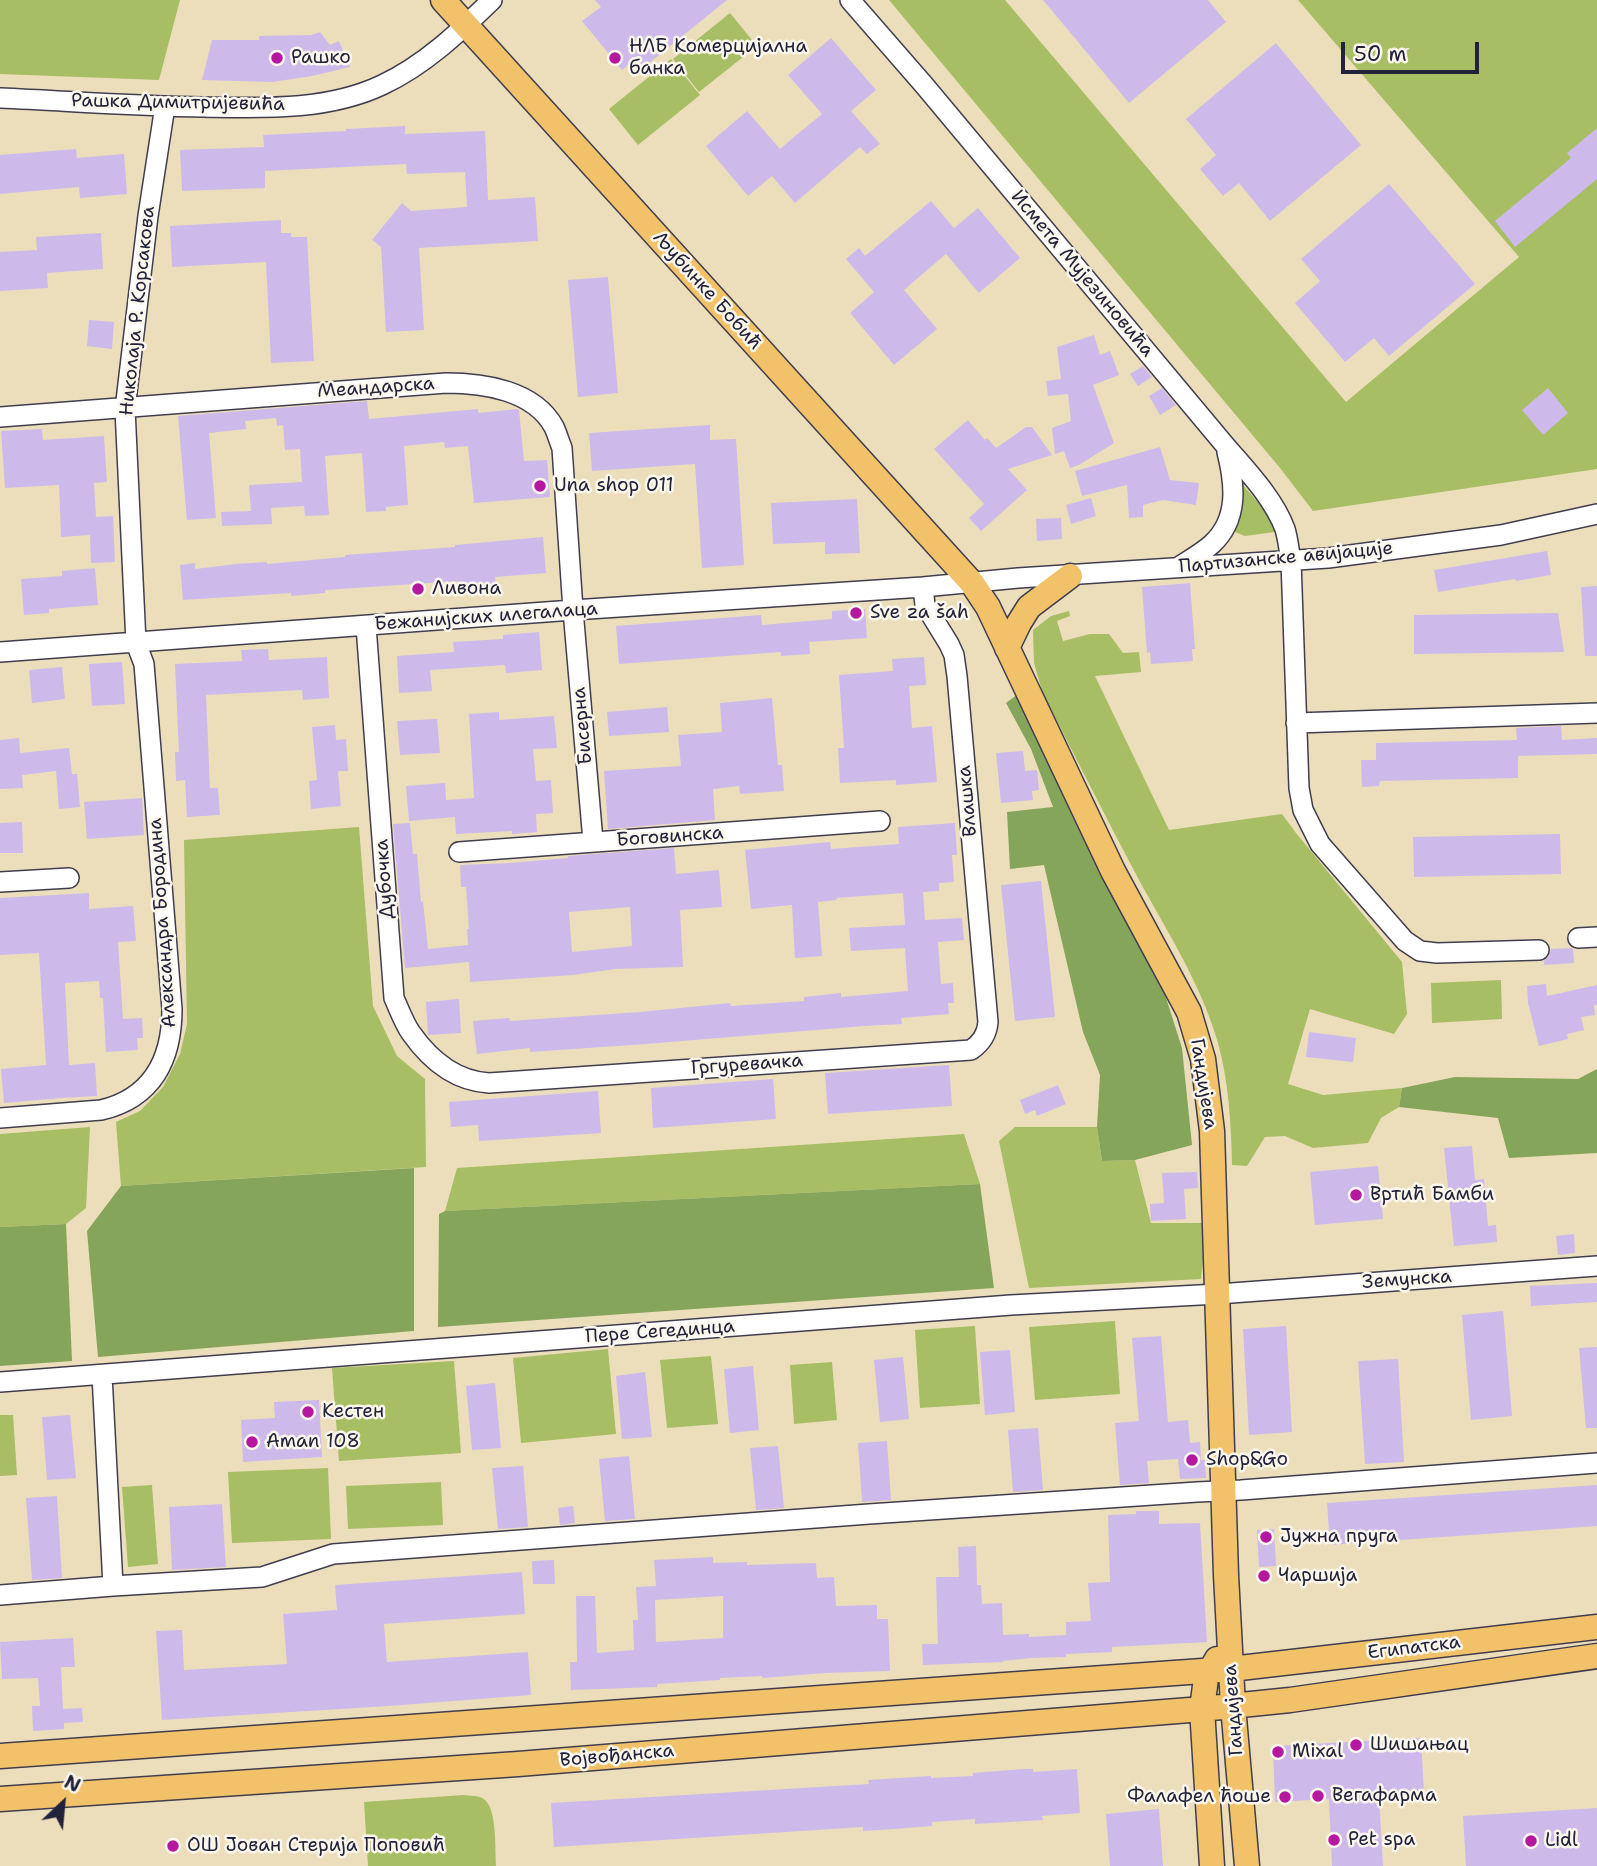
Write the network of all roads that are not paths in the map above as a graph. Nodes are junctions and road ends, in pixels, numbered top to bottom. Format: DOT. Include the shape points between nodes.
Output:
graph roads {
  1 [pos="443,0"];
  2 [pos="492,0"];
  3 [pos="850,0"];
  4 [pos="466,25"];
  5 [pos="0,98"];
  6 [pos="165,106"];
  7 [pos="125,408"];
  8 [pos="0,417"];
  9 [pos="1224,444"];
  10 [pos="1597,514"];
  11 [pos="1291,561"];
  12 [pos="1178,568"];
  13 [pos="1070,576"];
  14 [pos="972,583"];
  15 [pos="923,587"];
  16 [pos="573,610"];
  17 [pos="366,626"];
  18 [pos="136,643"];
  19 [pos="1007,648"];
  20 [pos="0,652"];
  21 [pos="1597,713"];
  22 [pos="1296,723"];
  23 [pos="880,821"];
  24 [pos="593,841"];
  25 [pos="459,852"];
  26 [pos="69,878"];
  27 [pos="0,882"];
  28 [pos="1539,950"];
  29 [pos="988,1022"];
  30 [pos="489,1083"];
  31 [pos="0,1118"];
  32 [pos="1597,1266"];
  33 [pos="1218,1294"];
  34 [pos="102,1375"];
  35 [pos="0,1382"];
  36 [pos="1597,1463"];
  37 [pos="1222,1491"];
  38 [pos="113,1586"];
  39 [pos="0,1595"];
  40 [pos="1597,1628"];
  41 [pos="1597,1656"];
  42 [pos="1220,1670"];
  43 [pos="1233,1706"];
  44 [pos="1202,1709"];
  45 [pos="0,1756"];
  46 [pos="0,1799"];
  47 [pos="1212,1866"];
  48 [pos="1247,1866"];
  1 -- 4 [label="main road, Љубинке Бобић"];
  2 -- 4 [label="street, Рашка Димитријевића"];
  3 -- 9 [label="street, Исмета Мујезиновића"];
  4 -- 6 [label="street, Рашка Димитријевића" via="420,63 383,85 341,100 266,108"];
  4 -- 14 [label="main road, Љубинке Бобић"];
  5 -- 6 [label="street, Рашка Димитријевића"];
  6 -- 7 [label="street, Николаја Р. Корсакова"];
  7 -- 8 [label="street, Меандарска"];
  7 -- 16 [label="street, Меандарска" via="446,383 503,390 528,401 554,426 562,448"];
  7 -- 18 [label="street, Николаја Р. Корсакова"];
  9 -- 11 [label="street, Исмета Мујезиновића" via="1267,496 1287,537"];
  9 -- 12 [label="street" via="1233,474 1229,517 1214,542"];
  10 -- 11 [label="street, Партизанске авијације" via="1512,533"];
  11 -- 12 [label="street, Партизанске авијације"];
  11 -- 22 [label="street, Исмета Мујезиновића"];
  12 -- 13 [label="street, Партизанске авијације"];
  13 -- 14 [label="street, Партизанске авијације"];
  13 -- 19 [label="main road" via="1029,607"];
  14 -- 15 [label="street, Бежанијских илегалаца"];
  14 -- 19 [label="main road, Гандијева"];
  15 -- 16 [label="street, Бежанијских илегалаца"];
  15 -- 29 [label="street, Влашка" via="925,604 956,664"];
  16 -- 17 [label="street, Бежанијских илегалаца"];
  16 -- 24 [label="street, Бисерна"];
  17 -- 18 [label="street, Бежанијских илегалаца"];
  17 -- 30 [label="street, Дубочка" via="394,998 410,1032 433,1060 459,1077"];
  18 -- 20 [label="street, Бежанијских илегалаца"];
  18 -- 31 [label="street, Александра Бородина" via="144,664 170,981 172,1029 167,1049 152,1081 117,1107"];
  19 -- 33 [label="main road, Гандијева" via="1114,870 1189,1012 1200,1046 1212,1131"];
  21 -- 22 [label="street"];
  22 -- 28 [label="street, Исмета Мујезиновића" via="1299,788 1309,825 1331,858 1405,941 1427,953"];
  23 -- 24 [label="street, Боговинска"];
  24 -- 25 [label="street, Боговинска"];
  26 -- 27 [label="street"];
  29 -- 30 [label="street, Гргуревачка" via="983,1039 971,1050"];
  32 -- 33 [label="street, Земунска"];
  33 -- 34 [label="street, Пере Сегединца" via="969,1308"];
  33 -- 37 [label="main road, Гандијева"];
  34 -- 35 [label="street, Пере Сегединца"];
  34 -- 38 [label="street"];
  36 -- 37 [label="street"];
  37 -- 38 [label="street" via="333,1554 262,1577"];
  37 -- 42 [label="main road, Гандијева" via="1230,1638"];
  38 -- 39 [label="street"];
  40 -- 42 [label="main road, Египатска"];
  41 -- 43 [label="main road, Египатска"];
  42 -- 43 [label="main road, Гандијева"];
  42 -- 44 [label="main road, Гандијева" via="1204,1685"];
  42 -- 45 [label="main road"];
  43 -- 44 [label="main road, Војвођанска"];
  43 -- 48 [label="main road, Гандијева"];
  44 -- 46 [label="main road, Војвођанска" via="518,1764"];
  44 -- 47 [label="main road, Гандијева"];
}
